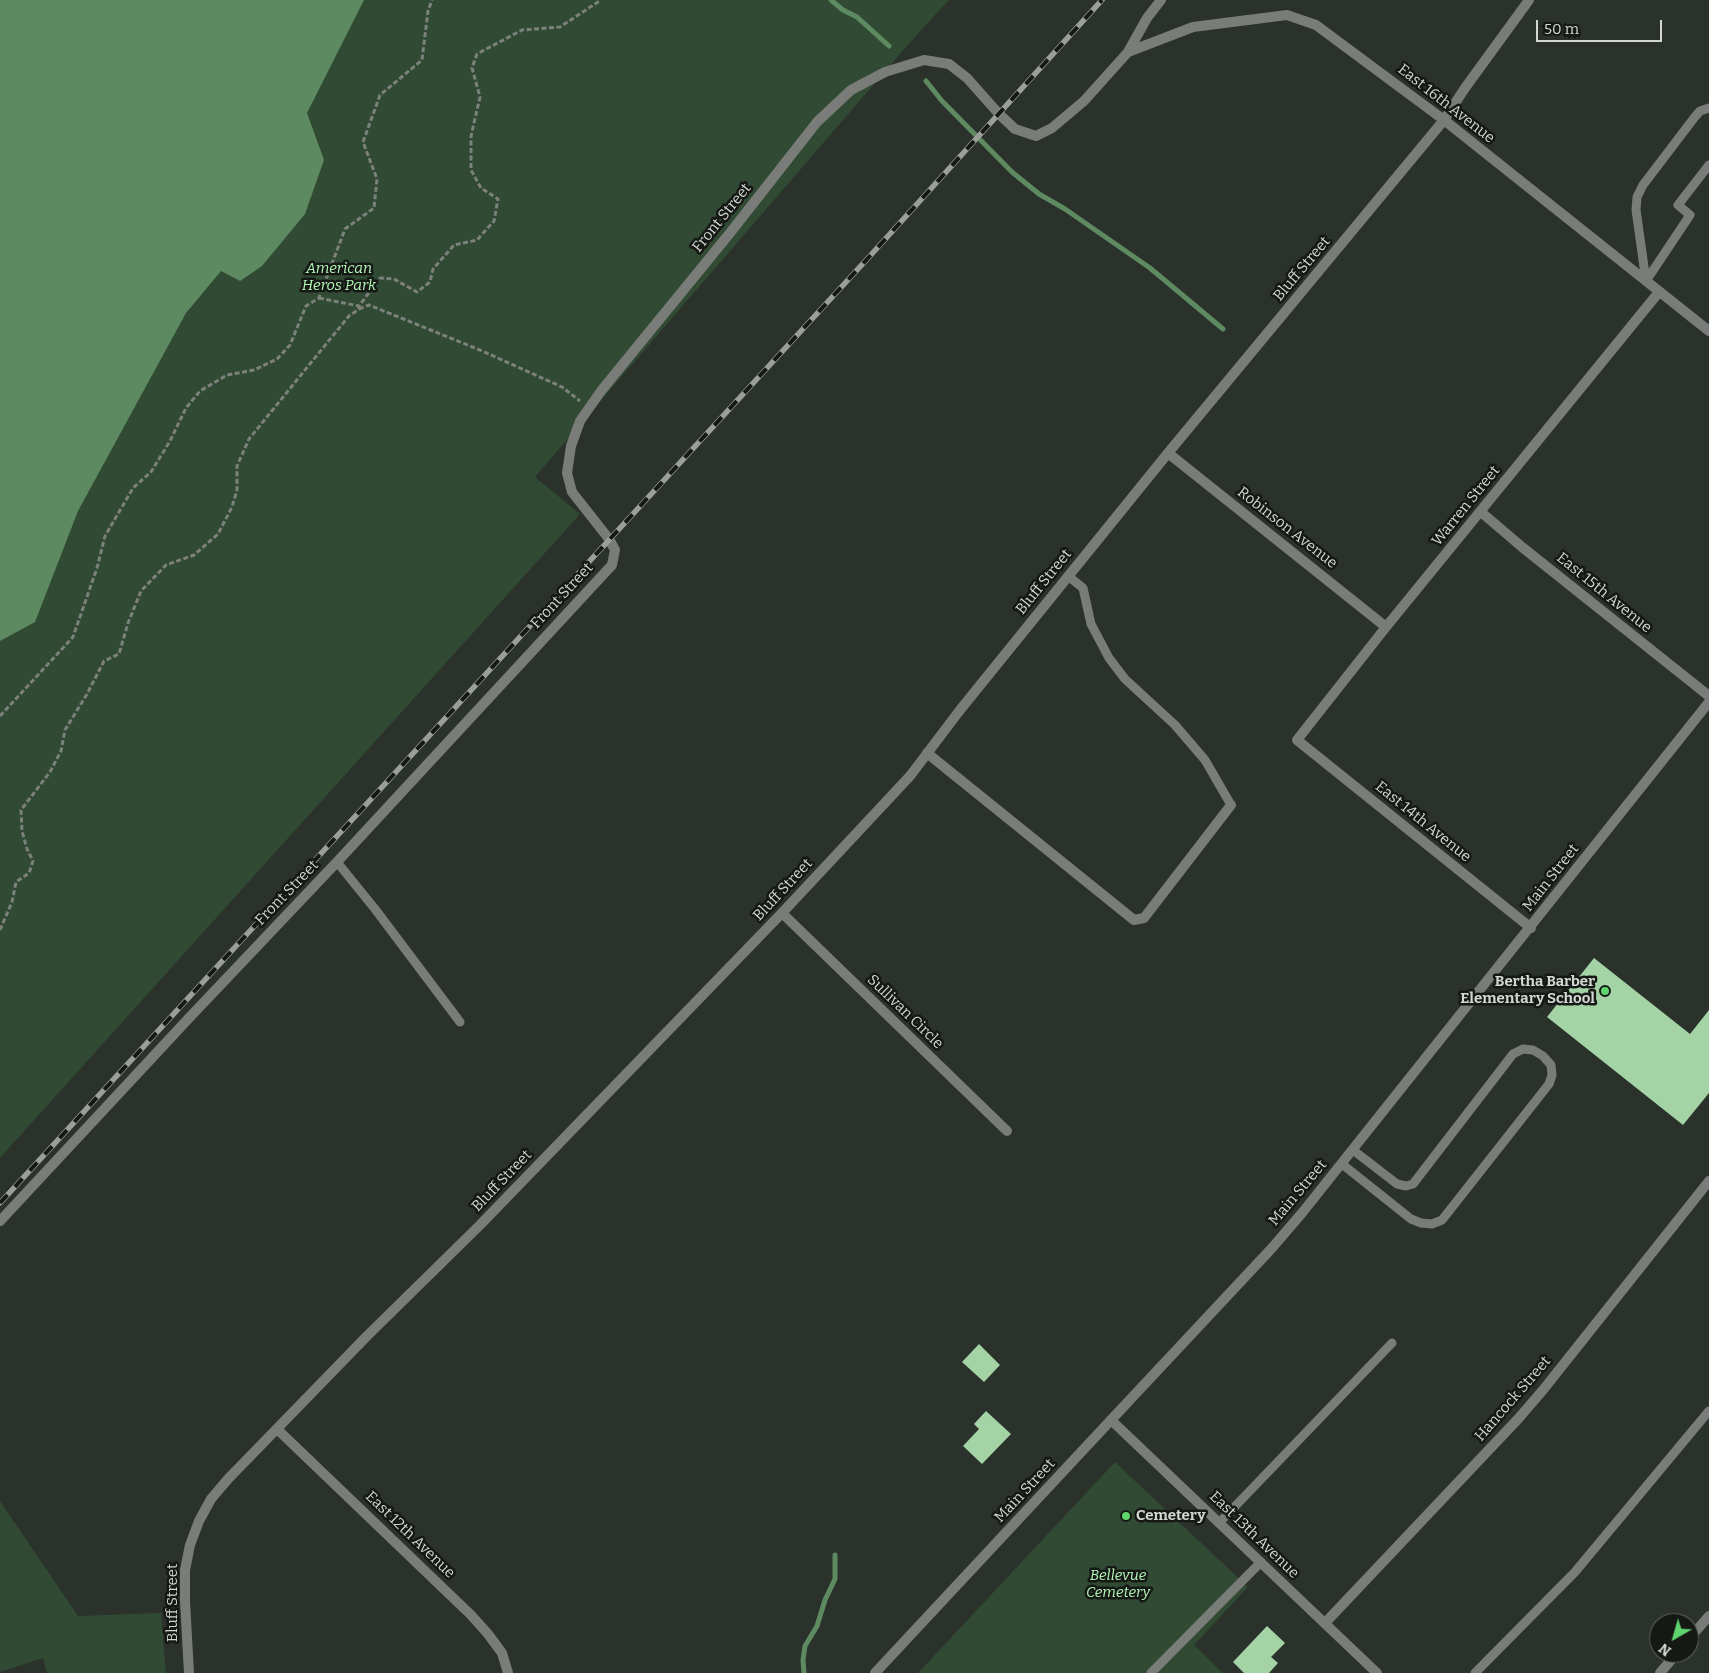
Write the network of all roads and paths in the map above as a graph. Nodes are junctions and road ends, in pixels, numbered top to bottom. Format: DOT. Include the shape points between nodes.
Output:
graph roads {
  1 [pos="432,0"];
  2 [pos="601,0"];
  3 [pos="1161,0"];
  4 [pos="1525,1"];
  5 [pos="1128,52"];
  6 [pos="1709,108"];
  7 [pos="1444,120"];
  8 [pos="1709,165"];
  9 [pos="1646,281"];
  10 [pos="1659,292"];
  11 [pos="319,298"];
  12 [pos="359,308"];
  13 [pos="1709,331"];
  14 [pos="590,408"];
  15 [pos="1168,453"];
  16 [pos="1482,512"];
  17 [pos="1068,576"];
  18 [pos="1386,626"];
  19 [pos="1709,696"];
  20 [pos="1709,702"];
  21 [pos="0,716"];
  22 [pos="1297,740"];
  23 [pos="927,753"];
  24 [pos="1231,805"];
  25 [pos="337,862"];
  26 [pos="782,913"];
  27 [pos="1531,928"];
  28 [pos="0,930"];
  29 [pos="460,1022"];
  30 [pos="1007,1132"];
  31 [pos="1353,1150"];
  32 [pos="1342,1164"];
  33 [pos="1709,1181"];
  34 [pos="0,1221"];
  35 [pos="1392,1343"];
  36 [pos="1709,1411"];
  37 [pos="1111,1420"];
  38 [pos="277,1429"];
  39 [pos="1219,1522"];
  40 [pos="1261,1562"];
  41 [pos="1709,1616"];
  42 [pos="1325,1623"];
  43 [pos="1699,1628"];
  44 [pos="1668,1663"];
  45 [pos="189,1673"];
  46 [pos="508,1673"];
  47 [pos="875,1673"];
  48 [pos="1151,1673"];
  49 [pos="1377,1673"];
  50 [pos="1475,1673"];
  51 [pos="1660,1673"];
  1 -- 11 [label="path" via="422,60 380,95 363,142 377,179 374,208 345,229"];
  2 -- 12 [label="path" via="560,27 522,30 477,54 472,68 480,97 471,136 471,170 480,188 498,199 494,221 477,240 454,246 433,269 430,282 417,292 394,278 380,278"];
  3 -- 5 [label="street"];
  4 -- 7 [label="street"];
  5 -- 7 [label="street, East 16th Avenue" via="1193,27 1287,16 1316,25"];
  5 -- 14 [label="street, Front Street" via="1084,101 1052,128 1036,136 1016,129 967,78 948,64 924,60 885,72 851,90 817,122"];
  6 -- 9 [label="lane" via="1694,118 1637,197"];
  7 -- 9 [label="street, East 16th Avenue"];
  7 -- 15 [label="street, Bluff Street"];
  8 -- 9 [label="lane" via="1678,205 1690,214"];
  9 -- 10 [label="street, East 16th Avenue"];
  10 -- 13 [label="street, East 16th Avenue"];
  10 -- 16 [label="street, Warren Street"];
  11 -- 12 [label="path"];
  11 -- 21 [label="path" via="306,306 290,344 277,358 254,370 227,376 200,391 186,408 151,472 133,488 105,536 73,637"];
  12 -- 14 [label="path" via="369,304 480,350 562,387"];
  12 -- 28 [label="path" via="330,338 250,439 237,466 237,490 232,507 218,534 194,555 166,565 141,591 119,654 104,662 65,730 61,751 50,772 21,810 22,831 33,861 29,873 16,882 12,902"];
  14 -- 25 [label="street, Front Street" via="580,421 571,446 568,473 572,492 615,550 612,565"];
  15 -- 17 [label="street, Bluff Street"];
  15 -- 18 [label="street, Robinson Avenue"];
  16 -- 18 [label="street, Warren Street"];
  16 -- 19 [label="street, East 15th Avenue"];
  17 -- 23 [label="street, Bluff Street"];
  17 -- 24 [label="lane" via="1082,588 1092,624 1109,658 1125,679 1175,725 1205,760"];
  18 -- 22 [label="street, Warren Street"];
  20 -- 27 [label="street, Main Street"];
  22 -- 27 [label="street, East 14th Avenue"];
  23 -- 24 [label="street" via="1134,920 1144,918"];
  23 -- 26 [label="street, Bluff Street" via="910,776"];
  25 -- 29 [label="lane"];
  25 -- 34 [label="street, Front Street"];
  26 -- 30 [label="street, Sullivan Circle"];
  26 -- 38 [label="street, Bluff Street" via="487,1218"];
  27 -- 31 [label="street, Main Street"];
  31 -- 32 [label="street, Main Street"];
  31 -- 32 [label="lane" via="1397,1184 1413,1184 1513,1054 1523,1049 1533,1050 1551,1065 1549,1084 1442,1220 1432,1224 1411,1219"];
  32 -- 37 [label="street, Main Street" via="1272,1248"];
  33 -- 42 [label="street, Hancock Street" via="1518,1420"];
  35 -- 39 [label="lane"];
  36 -- 50 [label="lane" via="1575,1572"];
  37 -- 39 [label="street, East 13th Avenue"];
  37 -- 47 [label="street, Main Street"];
  38 -- 45 [label="street, Bluff Street" via="228,1479 198,1521 185,1570"];
  38 -- 46 [label="street, East 12th Avenue" via="471,1615 502,1653"];
  39 -- 40 [label="street, East 13th Avenue"];
  40 -- 42 [label="street, East 13th Avenue"];
  40 -- 48 [label="lane"];
  41 -- 43 [label="street"];
  42 -- 49 [label="street, East 13th Avenue"];
  44 -- 51 [label="street"];
}
